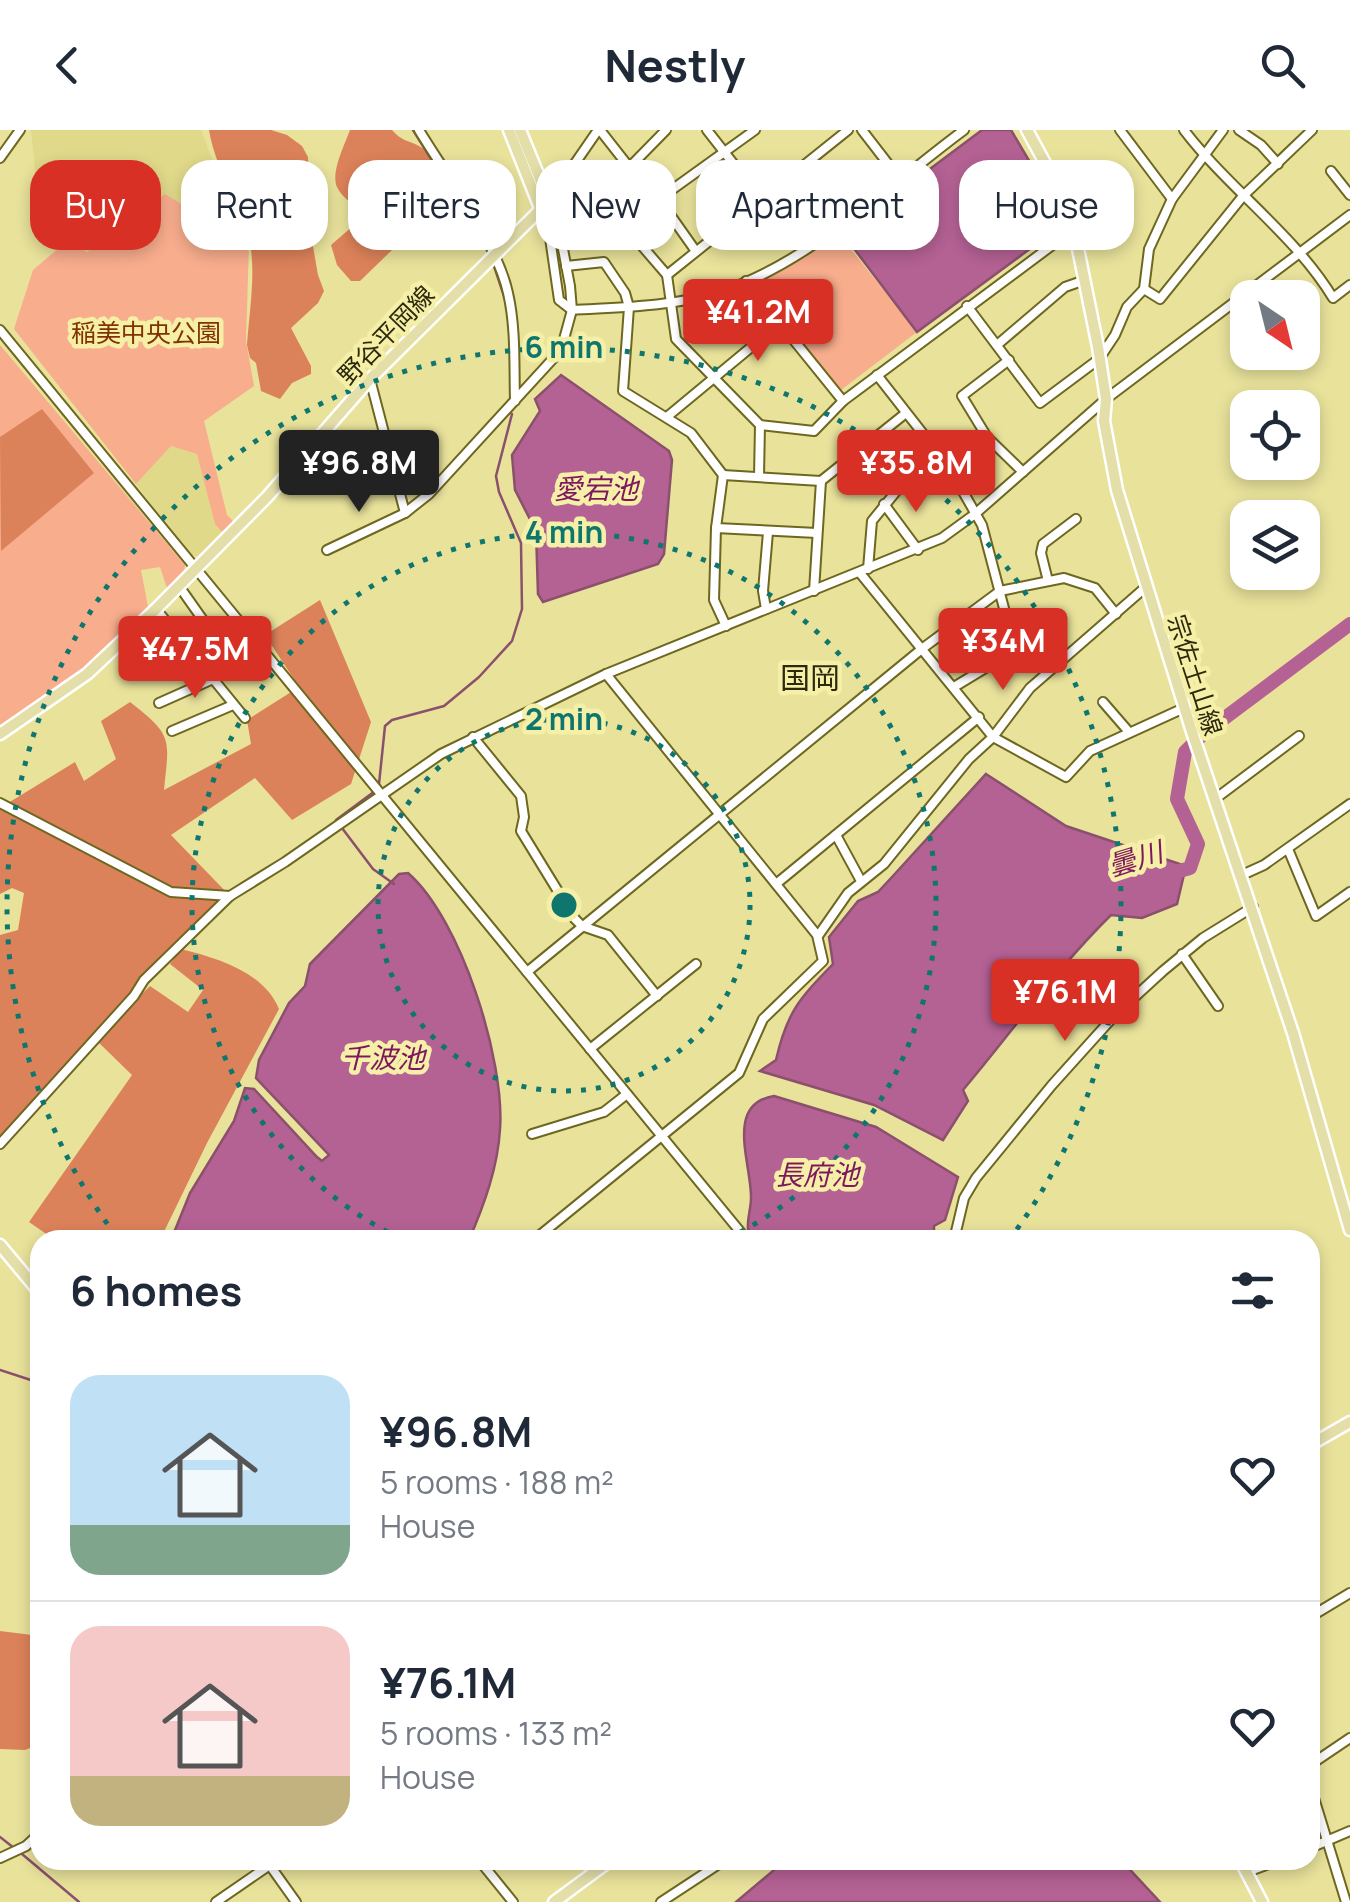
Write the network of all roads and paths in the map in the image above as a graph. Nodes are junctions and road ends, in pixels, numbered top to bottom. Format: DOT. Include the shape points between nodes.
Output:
graph roads {
  1 [pos="20,130"];
  2 [pos="418,130"];
  3 [pos="509,130"];
  4 [pos="520,130"];
  5 [pos="599,130"];
  6 [pos="666,130"];
  7 [pos="707,130"];
  8 [pos="755,130"];
  9 [pos="848,130"];
  10 [pos="862,130"];
  11 [pos="964,130"];
  12 [pos="1026,130"];
  13 [pos="1120,130"];
  14 [pos="1184,130"];
  15 [pos="1223,130"];
  16 [pos="1239,130"];
  17 [pos="1312,130"];
  18 [pos="724,154"];
  19 [pos="1204,156"];
  20 [pos="0,158"];
  21 [pos="577,160"];
  22 [pos="623,160"];
  23 [pos="636,160"];
  24 [pos="729,160"];
  25 [pos="812,160"];
  26 [pos="885,160"];
  27 [pos="923,160"];
  28 [pos="1043,160"];
  29 [pos="1278,164"];
  30 [pos="1332,171"];
  31 [pos="536,177"];
  32 [pos="536,186"];
  33 [pos="1243,196"];
  34 [pos="1350,196"];
  35 [pos="1172,200"];
  36 [pos="536,212"];
  37 [pos="1350,214"];
  38 [pos="552,250"];
  39 [pos="563,250"];
  40 [pos="645,250"];
  41 [pos="695,250"];
  42 [pos="799,250"];
  43 [pos="1045,250"];
  44 [pos="1079,250"];
  45 [pos="493,253"];
  46 [pos="1298,254"];
  47 [pos="566,266"];
  48 [pos="667,275"];
  49 [pos="1086,280"];
  50 [pos="746,281"];
  51 [pos="1350,285"];
  52 [pos="1144,289"];
  53 [pos="671,304"];
  54 [pos="629,306"];
  55 [pos="966,306"];
  56 [pos="572,310"];
  57 [pos="779,324"];
  58 [pos="0,330"];
  59 [pos="997,344"];
  60 [pos="1098,359"];
  61 [pos="1009,360"];
  62 [pos="713,375"];
  63 [pos="877,375"];
  64 [pos="370,379"];
  65 [pos="1106,399"];
  66 [pos="514,401"];
  67 [pos="843,401"];
  68 [pos="906,413"];
  69 [pos="668,416"];
  70 [pos="760,425"];
  71 [pos="939,455"];
  72 [pos="1022,472"];
  73 [pos="723,474"];
  74 [pos="759,476"];
  75 [pos="821,481"];
  76 [pos="884,504"];
  77 [pos="405,513"];
  78 [pos="975,514"];
  79 [pos="1076,519"];
  80 [pos="716,528"];
  81 [pos="768,532"];
  82 [pos="817,534"];
  83 [pos="327,550"];
  84 [pos="918,550"];
  85 [pos="195,570"];
  86 [pos="864,571"];
  87 [pos="1048,581"];
  88 [pos="178,586"];
  89 [pos="1146,586"];
  90 [pos="814,590"];
  91 [pos="1000,591"];
  92 [pos="156,609"];
  93 [pos="766,609"];
  94 [pos="1116,614"];
  95 [pos="726,626"];
  96 [pos="922,648"];
  97 [pos="190,651"];
  98 [pos="154,670"];
  99 [pos="606,674"];
  100 [pos="213,679"];
  101 [pos="954,687"];
  102 [pos="1103,702"];
  103 [pos="159,704"];
  104 [pos="234,705"];
  105 [pos="1184,708"];
  106 [pos="979,717"];
  107 [pos="244,718"];
  108 [pos="172,731"];
  109 [pos="1129,732"];
  110 [pos="0,734"];
  111 [pos="1299,736"];
  112 [pos="472,737"];
  113 [pos="993,737"];
  114 [pos="382,792"];
  115 [pos="1214,799"];
  116 [pos="0,802"];
  117 [pos="1350,804"];
  118 [pos="718,815"];
  119 [pos="836,836"];
  120 [pos="1288,849"];
  121 [pos="1242,875"];
  122 [pos="861,881"];
  123 [pos="776,884"];
  124 [pos="1350,892"];
  125 [pos="230,896"];
  126 [pos="1253,907"];
  127 [pos="582,926"];
  128 [pos="818,936"];
  129 [pos="1182,954"];
  130 [pos="696,964"];
  131 [pos="527,972"];
  132 [pos="657,996"];
  133 [pos="1218,1006"];
  134 [pos="590,1048"];
  135 [pos="627,1094"];
  136 [pos="532,1134"];
  137 [pos="661,1136"];
  138 [pos="0,1144"];
  139 [pos="546,1230"];
  140 [pos="740,1230"];
  141 [pos="956,1230"];
  142 [pos="1350,1230"];
  143 [pos="0,1245"];
  144 [pos="30,1281"];
  145 [pos="1350,1422"];
  146 [pos="1320,1439"];
  147 [pos="1350,1593"];
  148 [pos="1320,1611"];
  149 [pos="1350,1738"];
  150 [pos="1320,1758"];
  151 [pos="1320,1821"];
  152 [pos="1350,1831"];
  153 [pos="30,1842"];
  154 [pos="1326,1842"];
  155 [pos="1320,1844"];
  156 [pos="0,1858"];
  157 [pos="260,1870"];
  158 [pos="276,1870"];
  159 [pos="486,1870"];
  160 [pos="597,1870"];
  161 [pos="710,1870"];
  162 [pos="1253,1870"];
  163 [pos="1248,1872"];
  164 [pos="216,1902"];
  165 [pos="296,1902"];
  166 [pos="512,1902"];
  167 [pos="554,1902"];
  168 [pos="662,1902"];
  169 [pos="1262,1902"];
  170 [pos="1346,1902"];
  1 -- 20 [label="street"];
  2 -- 45 [label="street"];
  3 -- 32 [label="main road"];
  4 -- 31 [label="main road"];
  5 -- 21 [label="street"];
  5 -- 22 [label="street"];
  6 -- 23 [label="street"];
  7 -- 18 [label="street"];
  8 -- 18 [label="street"];
  9 -- 25 [label="street"];
  10 -- 26 [label="street"];
  11 -- 27 [label="street"];
  12 -- 28 [label="main road, 宗佐土山線"];
  13 -- 35 [label="street"];
  14 -- 19 [label="street"];
  15 -- 19 [label="street"];
  16 -- 29 [label="street"];
  17 -- 29 [label="street"];
  18 -- 24 [label="street"];
  18 -- 41 [label="street" via="658,199"];
  19 -- 33 [label="street"];
  19 -- 35 [label="street"];
  29 -- 33 [label="street"];
  30 -- 34 [label="street"];
  33 -- 46 [label="street"];
  33 -- 52 [label="street" via="1160,299"];
  35 -- 52 [label="street" via="1149,249"];
  36 -- 45 [label="main road, 野谷平岡線"];
  37 -- 46 [label="street"];
  38 -- 56 [label="street" via="559,300"];
  39 -- 47 [label="street"];
  40 -- 48 [label="street"];
  41 -- 48 [label="street"];
  42 -- 50 [label="street"];
  43 -- 55 [label="street"];
  44 -- 49 [label="main road, 宗佐土山線"];
  45 -- 64 [label="main road, 野谷平岡線"];
  45 -- 66 [label="street" via="512,312"];
  46 -- 51 [label="street" via="1332,298"];
  46 -- 65 [label="street"];
  47 -- 54 [label="street" via="604,262"];
  47 -- 56 [label="street"];
  48 -- 53 [label="street"];
  49 -- 59 [label="street" via="1065,287"];
  49 -- 60 [label="main road, 宗佐土山線"];
  50 -- 53 [label="street"];
  50 -- 57 [label="street"];
  52 -- 60 [label="street"];
  53 -- 54 [label="street"];
  53 -- 62 [label="street" via="676,339"];
  54 -- 56 [label="street"];
  54 -- 69 [label="street" via="623,391"];
  55 -- 59 [label="street"];
  55 -- 63 [label="street"];
  56 -- 66 [label="street" via="561,350"];
  57 -- 62 [label="street"];
  57 -- 67 [label="street"];
  58 -- 85 [label="street"];
  59 -- 61 [label="street"];
  60 -- 61 [label="street" via="1040,403"];
  60 -- 65 [label="main road, 宗佐土山線"];
  61 -- 72 [label="street" via="962,396 986,437"];
  62 -- 69 [label="street"];
  62 -- 70 [label="street"];
  63 -- 67 [label="street"];
  63 -- 68 [label="street"];
  64 -- 77 [label="street"];
  64 -- 85 [label="main road, 野谷平岡線"];
  65 -- 72 [label="street"];
  65 -- 89 [label="main road, 宗佐土山線" via="1109,456"];
  66 -- 77 [label="street"];
  67 -- 70 [label="street" via="814,431"];
  68 -- 71 [label="street"];
  68 -- 75 [label="street"];
  69 -- 73 [label="street" via="691,432"];
  70 -- 74 [label="street"];
  71 -- 76 [label="street"];
  71 -- 78 [label="street"];
  72 -- 78 [label="street"];
  73 -- 74 [label="street"];
  73 -- 80 [label="street"];
  74 -- 75 [label="street"];
  75 -- 82 [label="street"];
  76 -- 84 [label="street"];
  76 -- 86 [label="street" via="872,521"];
  77 -- 83 [label="street"];
  78 -- 84 [label="street"];
  78 -- 91 [label="street"];
  79 -- 87 [label="street" via="1043,544"];
  80 -- 81 [label="street"];
  80 -- 95 [label="street" via="714,600"];
  81 -- 82 [label="street"];
  81 -- 93 [label="street"];
  82 -- 90 [label="street"];
  84 -- 86 [label="street"];
  85 -- 88 [label="main road, 野谷平岡線"];
  85 -- 114 [label="street"];
  86 -- 90 [label="street"];
  86 -- 96 [label="street"];
  87 -- 91 [label="street"];
  87 -- 94 [label="street" via="1064,578 1094,588"];
  88 -- 92 [label="main road, 野谷平岡線"];
  88 -- 100 [label="street" via="234,664"];
  89 -- 94 [label="street"];
  89 -- 105 [label="main road, 宗佐土山線"];
  90 -- 93 [label="street"];
  91 -- 96 [label="street"];
  91 -- 101 [label="street" via="1016,650"];
  92 -- 97 [label="street"];
  92 -- 110 [label="main road, 野谷平岡線" via="87,674"];
  93 -- 95 [label="street"];
  94 -- 113 [label="street" via="1030,688"];
  95 -- 99 [label="street"];
  96 -- 101 [label="street"];
  96 -- 118 [label="street"];
  97 -- 98 [label="street"];
  97 -- 100 [label="street"];
  99 -- 112 [label="street"];
  99 -- 118 [label="street"];
  100 -- 103 [label="street"];
  100 -- 104 [label="street"];
  101 -- 106 [label="street"];
  102 -- 109 [label="street"];
  104 -- 107 [label="street"];
  104 -- 108 [label="street"];
  105 -- 109 [label="street"];
  105 -- 115 [label="main road, 宗佐土山線"];
  106 -- 113 [label="street"];
  106 -- 119 [label="street"];
  109 -- 113 [label="street" via="1090,752 1066,777"];
  111 -- 115 [label="street"];
  112 -- 114 [label="street"];
  112 -- 127 [label="street" via="520,796 521,832"];
  113 -- 122 [label="street" via="884,864"];
  114 -- 125 [label="street"];
  114 -- 131 [label="street"];
  115 -- 121 [label="main road, 宗佐土山線"];
  116 -- 125 [label="street" via="171,892"];
  117 -- 120 [label="street"];
  118 -- 123 [label="street"];
  118 -- 127 [label="street"];
  119 -- 122 [label="street"];
  119 -- 123 [label="street"];
  120 -- 121 [label="street"];
  120 -- 124 [label="street" via="1316,916"];
  121 -- 126 [label="main road, 宗佐土山線"];
  122 -- 128 [label="street"];
  123 -- 128 [label="street"];
  125 -- 138 [label="street" via="144,980"];
  126 -- 129 [label="street"];
  126 -- 142 [label="main road, 宗佐土山線"];
  127 -- 131 [label="street"];
  127 -- 132 [label="street" via="608,934"];
  128 -- 137 [label="street" via="823,960 762,1019 739,1072"];
  129 -- 133 [label="street"];
  129 -- 141 [label="street" via="1116,1016 987,1162 964,1198"];
  130 -- 132 [label="street"];
  131 -- 134 [label="street"];
  132 -- 134 [label="street"];
  134 -- 135 [label="street"];
  135 -- 136 [label="street" via="604,1112"];
  135 -- 137 [label="street"];
  137 -- 139 [label="street"];
  137 -- 140 [label="street"];
  143 -- 144 [label="main road"];
  145 -- 146 [label="main road"];
  147 -- 148 [label="street"];
  149 -- 150 [label="street"];
  151 -- 154 [label="street"];
  152 -- 154 [label="street"];
  153 -- 156 [label="street"];
  154 -- 155 [label="street"];
  154 -- 170 [label="street"];
  157 -- 164 [label="street"];
  158 -- 165 [label="street"];
  159 -- 166 [label="street"];
  160 -- 167 [label="main road"];
  161 -- 168 [label="street"];
  162 -- 163 [label="street"];
  163 -- 169 [label="main road"];
}
